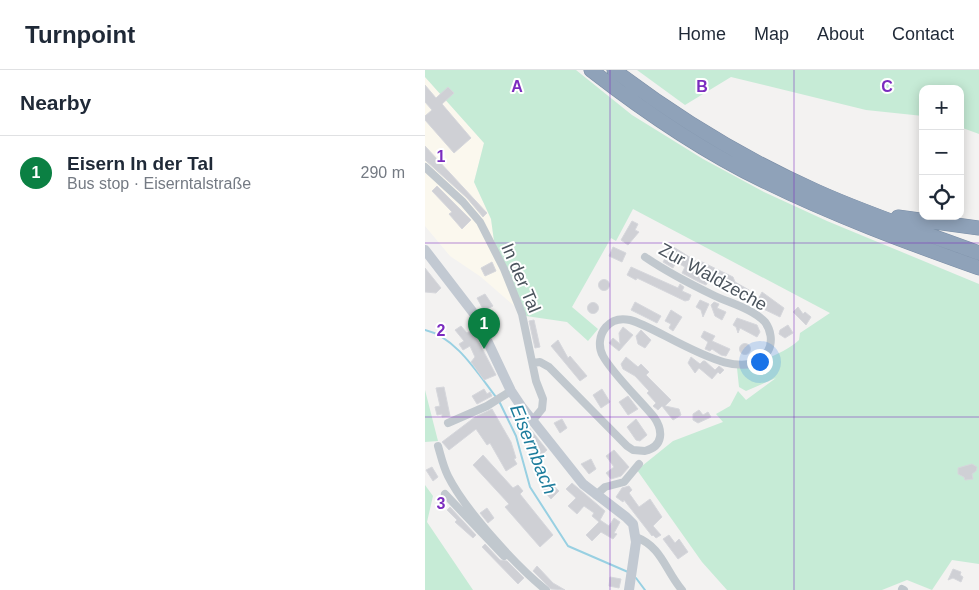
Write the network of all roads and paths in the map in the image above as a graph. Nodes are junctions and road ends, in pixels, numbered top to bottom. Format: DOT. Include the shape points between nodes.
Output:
graph roads {
  1 [pos="591,70"];
  2 [pos="615,70"];
  3 [pos="425,167"];
  4 [pos="865,211"];
  5 [pos="979,228"];
  6 [pos="425,250"];
  7 [pos="979,253"];
  8 [pos="645,257"];
  9 [pos="979,268"];
  10 [pos="533,363"];
  11 [pos="511,391"];
  12 [pos="533,420"];
  13 [pos="448,423"];
  14 [pos="438,446"];
  15 [pos="639,464"];
  16 [pos="445,494"];
  17 [pos="596,495"];
  18 [pos="636,537"];
  19 [pos="521,568"];
  20 [pos="546,590"];
  21 [pos="629,590"];
  22 [pos="682,590"];
  1 -- 9 [label="highway" via="675,130 762,181 859,224"];
  2 -- 4 [label="highway" via="725,145 808,187"];
  3 -- 10 [label="street, In der Tal" via="463,202 485,229 522,314"];
  4 -- 5 [label="highway"];
  4 -- 7 [label="highway"];
  6 -- 11 [label="main road" via="475,315"];
  8 -- 10 [label="street, Zur Waldzeche" via="677,277 761,318 771,333 770,346 763,356 747,364 728,363 636,322 619,320 608,325 600,344 603,357 661,428 658,443 645,452 627,446 549,366"];
  10 -- 12 [label="street, In der Tal" via="543,405"];
  11 -- 12 [label="main road"];
  11 -- 13 [label="street" via="487,406"];
  12 -- 17 [label="main road" via="583,484"];
  14 -- 19 [label="street" via="457,491"];
  15 -- 17 [label="street" via="624,482 605,487"];
  16 -- 19 [label="street" via="509,561"];
  17 -- 18 [label="main road" via="627,517 633,524"];
  18 -- 21 [label="main road"];
  18 -- 22 [label="street" via="653,546"];
  19 -- 20 [label="street"];
}
